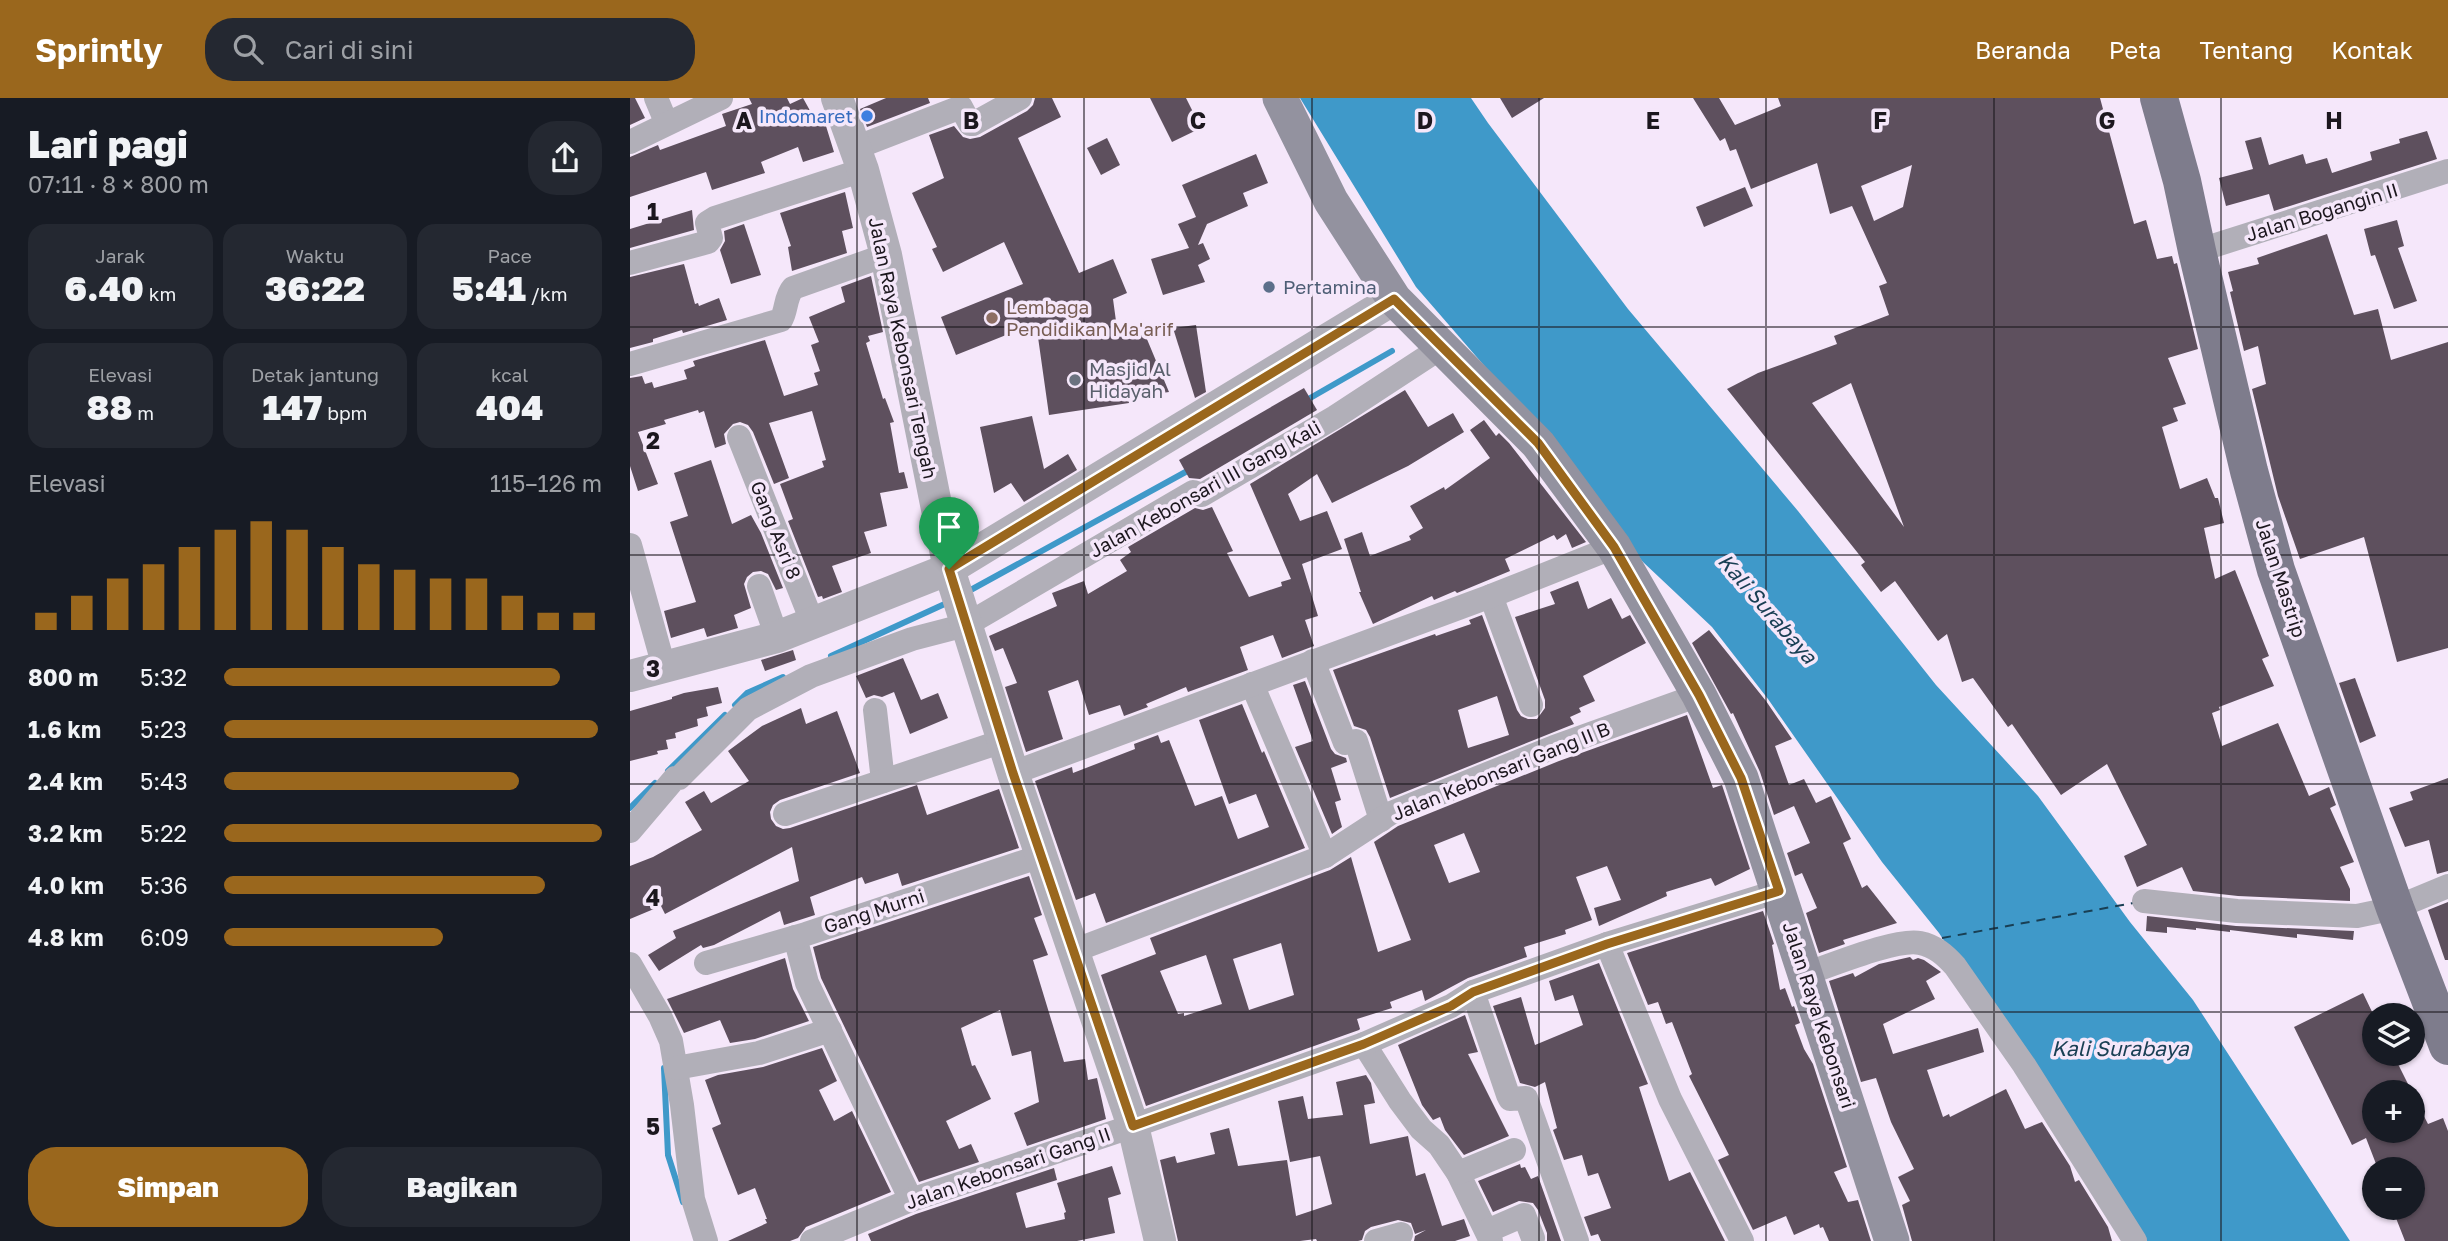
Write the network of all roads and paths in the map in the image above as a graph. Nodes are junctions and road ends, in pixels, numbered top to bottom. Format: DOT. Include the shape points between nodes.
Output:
graph roads {
  1 [pos="656,98"];
  2 [pos="721,98"];
  3 [pos="837,98"];
  4 [pos="1020,98"];
  5 [pos="1280,98"];
  6 [pos="2159,98"];
  7 [pos="666,122"];
  8 [pos="630,142"];
  9 [pos="859,159"];
  10 [pos="2448,171"];
  11 [pos="2197,251"];
  12 [pos="886,255"];
  13 [pos="630,263"];
  14 [pos="1394,299"];
  15 [pos="1442,347"];
  16 [pos="630,364"];
  17 [pos="739,437"];
  18 [pos="630,545"];
  19 [pos="1614,547"];
  20 [pos="759,586"];
  21 [pos="1491,596"];
  22 [pos="959,601"];
  23 [pos="813,624"];
  24 [pos="777,637"];
  25 [pos="1313,661"];
  26 [pos="664,667"];
  27 [pos="630,676"];
  28 [pos="1252,684"];
  29 [pos="1699,695"];
  30 [pos="1531,705"];
  31 [pos="875,710"];
  32 [pos="1003,741"];
  33 [pos="1013,773"];
  34 [pos="883,781"];
  35 [pos="785,814"];
  36 [pos="1381,820"];
  37 [pos="630,831"];
  38 [pos="1041,856"];
  39 [pos="1325,856"];
  40 [pos="2448,886"];
  41 [pos="1779,891"];
  42 [pos="2144,901"];
  43 [pos="2395,908"];
  44 [pos="795,937"];
  45 [pos="1607,944"];
  46 [pos="1073,951"];
  47 [pos="706,963"];
  48 [pos="630,964"];
  49 [pos="1805,974"];
  50 [pos="1473,992"];
  51 [pos="830,1030"];
  52 [pos="1364,1044"];
  53 [pos="2448,1046"];
  54 [pos="676,1068"];
  55 [pos="1133,1126"];
  56 [pos="1514,1150"];
  57 [pos="1458,1173"];
  58 [pos="911,1200"];
  59 [pos="1483,1233"];
  60 [pos="1401,1234"];
  61 [pos="1533,1238"];
  62 [pos="818,1240"];
  63 [pos="706,1241"];
  64 [pos="1160,1241"];
  65 [pos="1376,1241"];
  66 [pos="1577,1241"];
  67 [pos="1742,1241"];
  68 [pos="1892,1241"];
  69 [pos="2135,1241"];
  1 -- 7 [label="street"];
  2 -- 7 [label="street"];
  3 -- 9 [label="street, Jalan Raya Kebonsari Tengah"];
  4 -- 9 [label="street" via="973,124 961,107"];
  5 -- 14 [label="main road, Jalan Raya Kebonsari" via="1331,201"];
  6 -- 11 [label="main road, Jalan Mastrip"];
  7 -- 8 [label="street"];
  9 -- 12 [label="street, Jalan Raya Kebonsari Tengah"];
  9 -- 13 [label="street" via="715,218 707,223 708,242"];
  10 -- 11 [label="street, Jalan Bogangin II"];
  11 -- 43 [label="main road, Jalan Mastrip" via="2276,570"];
  12 -- 16 [label="street" via="793,288 781,320"];
  12 -- 22 [label="street, Jalan Raya Kebonsari Tengah"];
  14 -- 15 [label="main road, Jalan Raya Kebonsari"];
  14 -- 22 [label="street"];
  15 -- 19 [label="main road, Jalan Raya Kebonsari" via="1538,443"];
  15 -- 22 [label="street, Jalan Kebonsari III Gang Kali" via="1202,495 1193,492"];
  17 -- 23 [label="street, Gang Asri 8"];
  18 -- 26 [label="street"];
  19 -- 21 [label="street"];
  19 -- 29 [label="main road, Jalan Raya Kebonsari"];
  20 -- 24 [label="street"];
  21 -- 25 [label="street"];
  21 -- 30 [label="street"];
  22 -- 23 [label="street"];
  22 -- 32 [label="street, Jalan Raya Kebonsari Tengah"];
  22 -- 37 [label="street" via="912,639 811,676 748,709 675,778"];
  23 -- 24 [label="street"];
  24 -- 26 [label="street"];
  25 -- 28 [label="street"];
  25 -- 36 [label="street" via="1345,743 1356,741"];
  26 -- 27 [label="street"];
  28 -- 33 [label="street"];
  28 -- 39 [label="street"];
  29 -- 36 [label="street, Jalan Kebonsari Gang II B" via="1554,747"];
  29 -- 41 [label="main road, Jalan Raya Kebonsari" via="1741,778"];
  31 -- 34 [label="street"];
  32 -- 33 [label="street, Jalan Raya Kebonsari Tengah"];
  32 -- 34 [label="street"];
  33 -- 38 [label="street, Jalan Raya Kebonsari Tengah"];
  34 -- 35 [label="street"];
  36 -- 39 [label="street, Jalan Kebonsari Gang II B"];
  38 -- 44 [label="street, Gang Murni"];
  38 -- 46 [label="street, Jalan Raya Kebonsari Tengah"];
  39 -- 46 [label="street, Jalan Kebonsari Gang II B"];
  40 -- 43 [label="street"];
  41 -- 45 [label="street, Jalan Kebonsari Gang II"];
  41 -- 49 [label="main road, Jalan Raya Kebonsari"];
  42 -- 43 [label="street" via="2316,916 2357,916"];
  43 -- 53 [label="main road, Jalan Mastrip"];
  44 -- 47 [label="street, Gang Murni"];
  44 -- 51 [label="street" via="807,983"];
  45 -- 50 [label="street, Jalan Kebonsari Gang II"];
  45 -- 67 [label="street" via="1670,1099"];
  46 -- 55 [label="street, Jalan Raya Kebonsari Tengah"];
  48 -- 54 [label="street" via="671,1041"];
  49 -- 68 [label="main road, Jalan Raya Kebonsari"];
  49 -- 69 [label="street" via="1896,945 1919,943 1943,952 2024,1065"];
  50 -- 52 [label="street, Jalan Kebonsari Gang II"];
  50 -- 66 [label="street" via="1508,1095 1526,1098"];
  51 -- 54 [label="street" via="759,1053"];
  51 -- 58 [label="street"];
  52 -- 55 [label="street, Jalan Kebonsari Gang II"];
  52 -- 57 [label="street" via="1399,1101"];
  54 -- 63 [label="street" via="693,1199"];
  55 -- 58 [label="street, Jalan Kebonsari Gang II"];
  55 -- 64 [label="street, Jalan Raya Kebonsari Tengah"];
  56 -- 57 [label="street"];
  57 -- 59 [label="street"];
  58 -- 62 [label="street, Jalan Kebonsari Gang II"];
  59 -- 61 [label="street" via="1524,1215"];
  60 -- 65 [label="street"];
}
